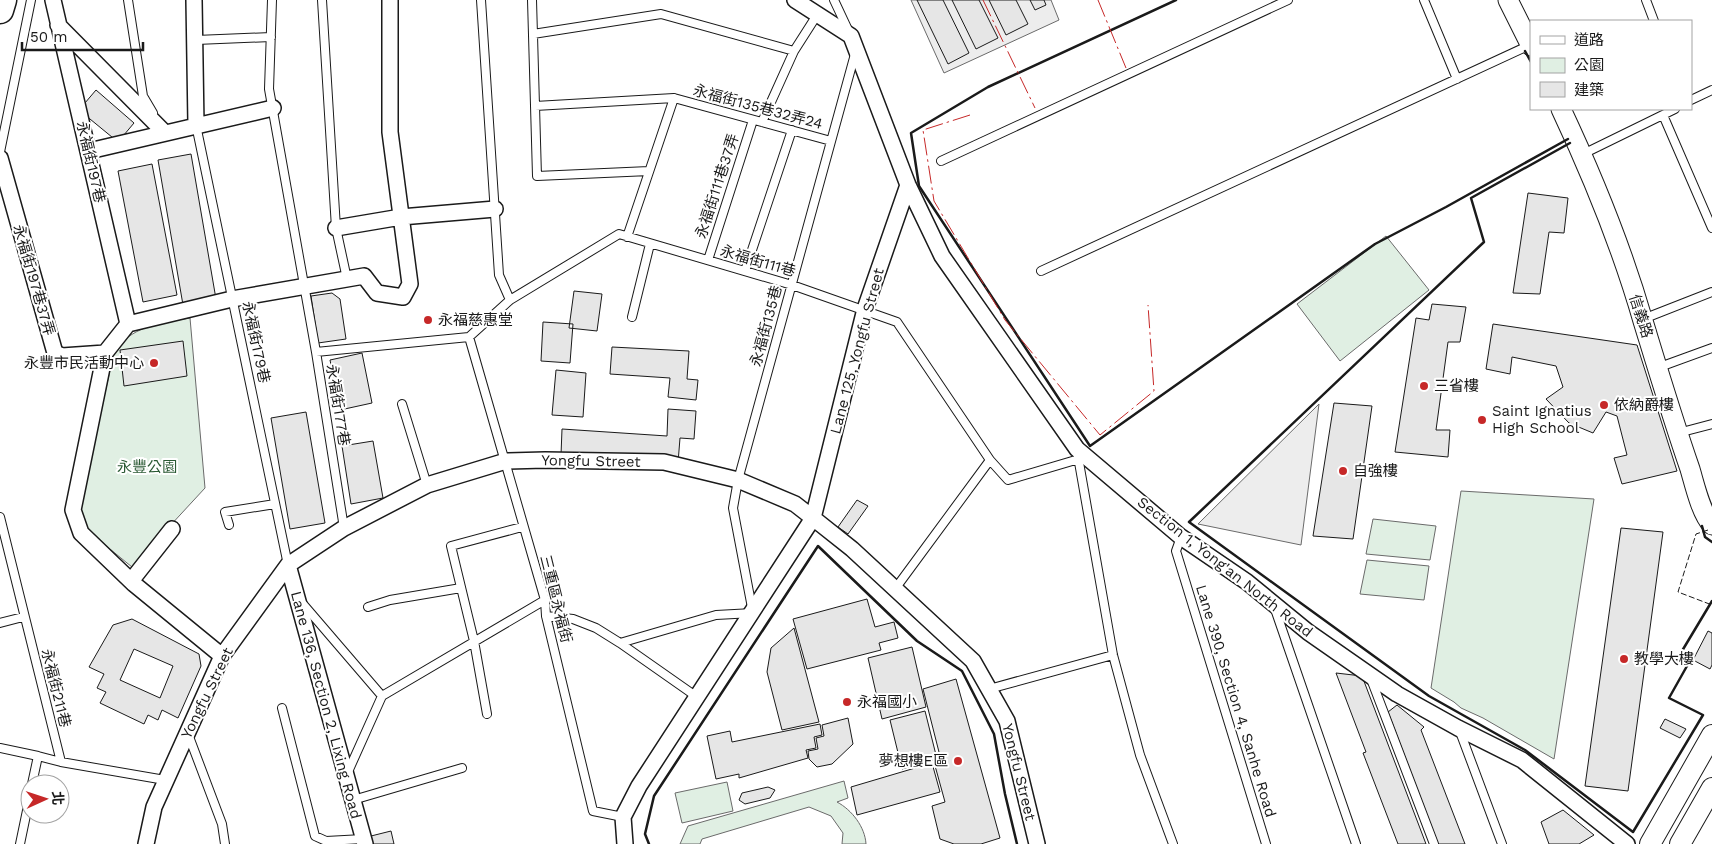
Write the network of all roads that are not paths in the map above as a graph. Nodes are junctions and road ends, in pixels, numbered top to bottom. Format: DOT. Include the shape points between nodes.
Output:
graph roads {
  1 [pos="2,0"];
  2 [pos="31,0"];
  3 [pos="53,0"];
  4 [pos="128,0"];
  5 [pos="194,0"];
  6 [pos="272,0"];
  7 [pos="322,0"];
  8 [pos="390,0"];
  9 [pos="481,0"];
  10 [pos="532,0"];
  11 [pos="795,0"];
  12 [pos="834,0"];
  13 [pos="1288,0"];
  14 [pos="1424,0"];
  15 [pos="1508,0"];
  16 [pos="1646,0"];
  17 [pos="0,10"];
  18 [pos="817,14"];
  19 [pos="1654,20"];
  20 [pos="57,24"];
  21 [pos="533,34"];
  22 [pos="271,37"];
  23 [pos="196,40"];
  24 [pos="854,43"];
  25 [pos="1530,46"];
  26 [pos="794,51"];
  27 [pos="1458,79"];
  28 [pos="1712,90"];
  29 [pos="674,98"];
  30 [pos="1692,100"];
  31 [pos="535,106"];
  32 [pos="273,108"];
  33 [pos="1561,110"];
  34 [pos="1673,110"];
  35 [pos="1663,116"];
  36 [pos="753,120"];
  37 [pos="762,122"];
  38 [pos="196,125"];
  39 [pos="792,130"];
  40 [pos="164,132"];
  41 [pos="831,142"];
  42 [pos="89,151"];
  43 [pos="0,152"];
  44 [pos="1583,154"];
  45 [pos="0,158"];
  46 [pos="941,161"];
  47 [pos="649,171"];
  48 [pos="908,185"];
  49 [pos="494,209"];
  50 [pos="401,217"];
  51 [pos="336,228"];
  52 [pos="1712,228"];
  53 [pos="627,237"];
  54 [pos="650,244"];
  55 [pos="708,260"];
  56 [pos="745,271"];
  57 [pos="1041,271"];
  58 [pos="348,279"];
  59 [pos="792,285"];
  60 [pos="304,286"];
  61 [pos="1712,292"];
  62 [pos="232,299"];
  63 [pos="510,300"];
  64 [pos="865,310"];
  65 [pos="632,317"];
  66 [pos="1643,319"];
  67 [pos="128,324"];
  68 [pos="469,337"];
  69 [pos="1712,348"];
  70 [pos="316,352"];
  71 [pos="105,353"];
  72 [pos="1657,368"];
  73 [pos="402,404"];
  74 [pos="1712,424"];
  75 [pos="1678,433"];
  76 [pos="1078,454"];
  77 [pos="990,460"];
  78 [pos="506,461"];
  79 [pos="738,480"];
  80 [pos="426,485"];
  81 [pos="275,504"];
  82 [pos="0,517"];
  83 [pos="813,518"];
  84 [pos="229,525"];
  85 [pos="1712,525"];
  86 [pos="522,527"];
  87 [pos="344,528"];
  88 [pos="172,529"];
  89 [pos="1181,537"];
  90 [pos="288,565"];
  91 [pos="131,581"];
  92 [pos="461,588"];
  93 [pos="895,589"];
  94 [pos="296,597"];
  95 [pos="545,600"];
  96 [pos="1273,602"];
  97 [pos="368,607"];
  98 [pos="753,613"];
  99 [pos="546,616"];
  100 [pos="24,617"];
  101 [pos="0,623"];
  102 [pos="474,641"];
  103 [pos="620,643"];
  104 [pos="1113,655"];
  105 [pos="222,656"];
  106 [pos="1369,675"];
  107 [pos="989,689"];
  108 [pos="382,696"];
  109 [pos="697,697"];
  110 [pos="282,708"];
  111 [pos="487,714"];
  112 [pos="1458,728"];
  113 [pos="187,732"];
  114 [pos="1712,735"];
  115 [pos="0,748"];
  116 [pos="38,756"];
  117 [pos="61,762"];
  118 [pos="462,768"];
  119 [pos="34,774"];
  120 [pos="346,776"];
  121 [pos="165,780"];
  122 [pos="1712,788"];
  123 [pos="353,800"];
  124 [pos="622,817"];
  125 [pos="24,824"];
  126 [pos="364,841"];
  127 [pos="20,844"];
  128 [pos="146,844"];
  129 [pos="226,844"];
  130 [pos="625,844"];
  131 [pos="1037,844"];
  132 [pos="1173,844"];
  133 [pos="1266,844"];
  134 [pos="1356,844"];
  135 [pos="1434,844"];
  136 [pos="1502,844"];
  137 [pos="1627,844"];
  138 [pos="1650,844"];
  139 [pos="1680,844"];
  1 -- 17 [label="highway"];
  2 -- 43 [label="lane"];
  3 -- 20 [label="street, 永福街197巷"];
  4 -- 40 [label="lane" via="143,96"];
  5 -- 23 [label="street"];
  6 -- 22 [label="lane"];
  7 -- 51 [label="lane"];
  8 -- 50 [label="street" via="390,132"];
  9 -- 49 [label="lane"];
  10 -- 21 [label="lane"];
  11 -- 18 [label="street"];
  12 -- 24 [label="lane"];
  13 -- 46 [label="lane"];
  14 -- 27 [label="lane"];
  15 -- 25 [label="street"];
  16 -- 19 [label="lane"];
  18 -- 24 [label="street"];
  18 -- 26 [label="lane"];
  20 -- 40 [label="street"];
  20 -- 42 [label="street, 永福街197巷"];
  21 -- 26 [label="lane" via="661,14"];
  21 -- 31 [label="lane"];
  22 -- 23 [label="lane"];
  22 -- 32 [label="lane" via="269,89"];
  23 -- 38 [label="street"];
  24 -- 41 [label="lane, 永福街135巷"];
  24 -- 48 [label="street, Section 1, Yong'an North Road"];
  25 -- 27 [label="lane"];
  26 -- 37 [label="lane"];
  27 -- 57 [label="lane"];
  28 -- 30 [label="lane"];
  29 -- 31 [label="lane"];
  29 -- 36 [label="lane, 永福街135巷32弄24"];
  29 -- 47 [label="lane, 永福街135巷32弄24"];
  31 -- 47 [label="lane" via="537,176"];
  32 -- 38 [label="street"];
  32 -- 60 [label="lane"];
  33 -- 44 [label="street, 信義路"];
  34 -- 35 [label="lane"];
  35 -- 44 [label="lane"];
  35 -- 52 [label="lane"];
  36 -- 37 [label="lane, 永福街135巷32弄24"];
  36 -- 55 [label="lane, 永福街111巷37弄"];
  37 -- 39 [label="lane, 永福街135巷32弄24"];
  38 -- 40 [label="street"];
  38 -- 62 [label="lane, 永福街179巷"];
  39 -- 41 [label="lane, 永福街135巷32弄24"];
  39 -- 56 [label="lane"];
  40 -- 42 [label="street"];
  41 -- 59 [label="lane, 永福街135巷"];
  42 -- 67 [label="street, 永福街197巷"];
  44 -- 66 [label="street, 信義路"];
  45 -- 71 [label="street, 永福街197巷37弄" via="54,353 62,356"];
  47 -- 53 [label="lane, 永福街135巷32弄24"];
  48 -- 64 [label="street, Lane 125, Yongfu Street"];
  48 -- 76 [label="street, Section 1, Yong'an North Road" via="942,256"];
  49 -- 50 [label="street"];
  49 -- 63 [label="lane" via="498,275"];
  50 -- 51 [label="street"];
  50 -- 58 [label="street" via="410,284 403,298 377,293 364,276"];
  51 -- 58 [label="lane"];
  53 -- 54 [label="lane, 永福街111巷"];
  53 -- 63 [label="lane" via="619,234"];
  54 -- 55 [label="lane, 永福街111巷"];
  54 -- 65 [label="lane"];
  55 -- 56 [label="lane, 永福街111巷"];
  56 -- 59 [label="lane, 永福街111巷"];
  58 -- 60 [label="street"];
  59 -- 64 [label="lane, 永福街111巷"];
  59 -- 79 [label="lane, 永福街135巷"];
  60 -- 62 [label="street"];
  60 -- 70 [label="lane"];
  60 -- 87 [label="lane, 永福街177巷"];
  61 -- 66 [label="lane"];
  62 -- 67 [label="street"];
  62 -- 81 [label="lane, 永福街179巷"];
  63 -- 68 [label="lane"];
  64 -- 77 [label="lane, 永福街111巷" via="897,322"];
  64 -- 83 [label="street, Lane 125, Yongfu Street"];
  66 -- 72 [label="street, 信義路"];
  67 -- 71 [label="street"];
  68 -- 70 [label="lane"];
  68 -- 78 [label="lane, 三重區永福街"];
  69 -- 72 [label="lane"];
  70 -- 87 [label="lane"];
  71 -- 91 [label="street" via="73,510 81,533"];
  72 -- 75 [label="street, 信義路"];
  73 -- 80 [label="lane"];
  74 -- 75 [label="lane"];
  75 -- 85 [label="street, 信義路" via="1707,520"];
  76 -- 77 [label="lane, 永福街111巷" via="1008,480"];
  76 -- 89 [label="street, Section 1, Yong'an North Road"];
  76 -- 104 [label="lane"];
  77 -- 93 [label="lane"];
  78 -- 79 [label="street, Yongfu Street" via="664,462"];
  78 -- 80 [label="street, Yongfu Street"];
  78 -- 86 [label="lane, 三重區永福街"];
  79 -- 83 [label="street, Yongfu Street" via="795,504"];
  79 -- 98 [label="lane, 永福街135巷" via="734,508"];
  80 -- 87 [label="street, Yongfu Street"];
  81 -- 84 [label="lane" via="225,512"];
  81 -- 90 [label="lane, 永福街179巷"];
  82 -- 100 [label="lane, 永福街211巷"];
  83 -- 93 [label="street, Yongfu Street"];
  83 -- 98 [label="street, Lane 125, Yongfu Street"];
  86 -- 92 [label="lane" via="451,546"];
  86 -- 95 [label="lane, 三重區永福街"];
  87 -- 90 [label="street, Yongfu Street"];
  88 -- 91 [label="street"];
  89 -- 96 [label="street, Section 1, Yong'an North Road"];
  89 -- 133 [label="lane, Lane 390, Section 4, Sanhe Road" via="1176,551"];
  90 -- 94 [label="street, Lane 136, Section 2, Lixing Road"];
  90 -- 105 [label="street, Yongfu Street"];
  91 -- 105 [label="street"];
  92 -- 97 [label="lane"];
  92 -- 102 [label="lane"];
  93 -- 107 [label="street, Yongfu Street" via="973,661"];
  94 -- 108 [label="lane"];
  94 -- 120 [label="street, Lane 136, Section 2, Lixing Road"];
  95 -- 99 [label="lane, 三重區永福街"];
  95 -- 102 [label="lane"];
  96 -- 106 [label="street, Section 1, Yong'an North Road" via="1308,632"];
  96 -- 134 [label="lane"];
  98 -- 103 [label="lane" via="716,615"];
  98 -- 109 [label="street, Lane 125, Yongfu Street"];
  99 -- 103 [label="lane" via="573,619"];
  99 -- 124 [label="lane, 三重區永福街" via="593,811"];
  100 -- 101 [label="lane"];
  100 -- 117 [label="lane, 永福街211巷"];
  102 -- 108 [label="lane"];
  102 -- 111 [label="lane"];
  103 -- 109 [label="lane"];
  104 -- 107 [label="lane"];
  104 -- 132 [label="lane" via="1140,755"];
  105 -- 113 [label="street, Yongfu Street"];
  106 -- 112 [label="street, Section 1, Yong'an North Road"];
  106 -- 135 [label="lane"];
  107 -- 131 [label="street, Yongfu Street" via="1007,721"];
  108 -- 120 [label="lane"];
  109 -- 124 [label="street, Lane 125, Yongfu Street"];
  110 -- 126 [label="lane" via="315,836 326,841"];
  112 -- 136 [label="lane"];
  112 -- 137 [label="street, Section 1, Yong'an North Road" via="1522,760"];
  113 -- 121 [label="street, Yongfu Street"];
  113 -- 129 [label="lane" via="222,824"];
  114 -- 138 [label="main road"];
  115 -- 116 [label="lane"];
  116 -- 117 [label="lane"];
  116 -- 119 [label="lane"];
  117 -- 121 [label="lane"];
  118 -- 123 [label="lane"];
  120 -- 123 [label="street, Lane 136, Section 2, Lixing Road"];
  121 -- 128 [label="street, Yongfu Street" via="154,807"];
  122 -- 139 [label="main road"];
  123 -- 126 [label="street, Lane 136, Section 2, Lixing Road"];
  124 -- 130 [label="street"];
  125 -- 127 [label="lane"];
}
